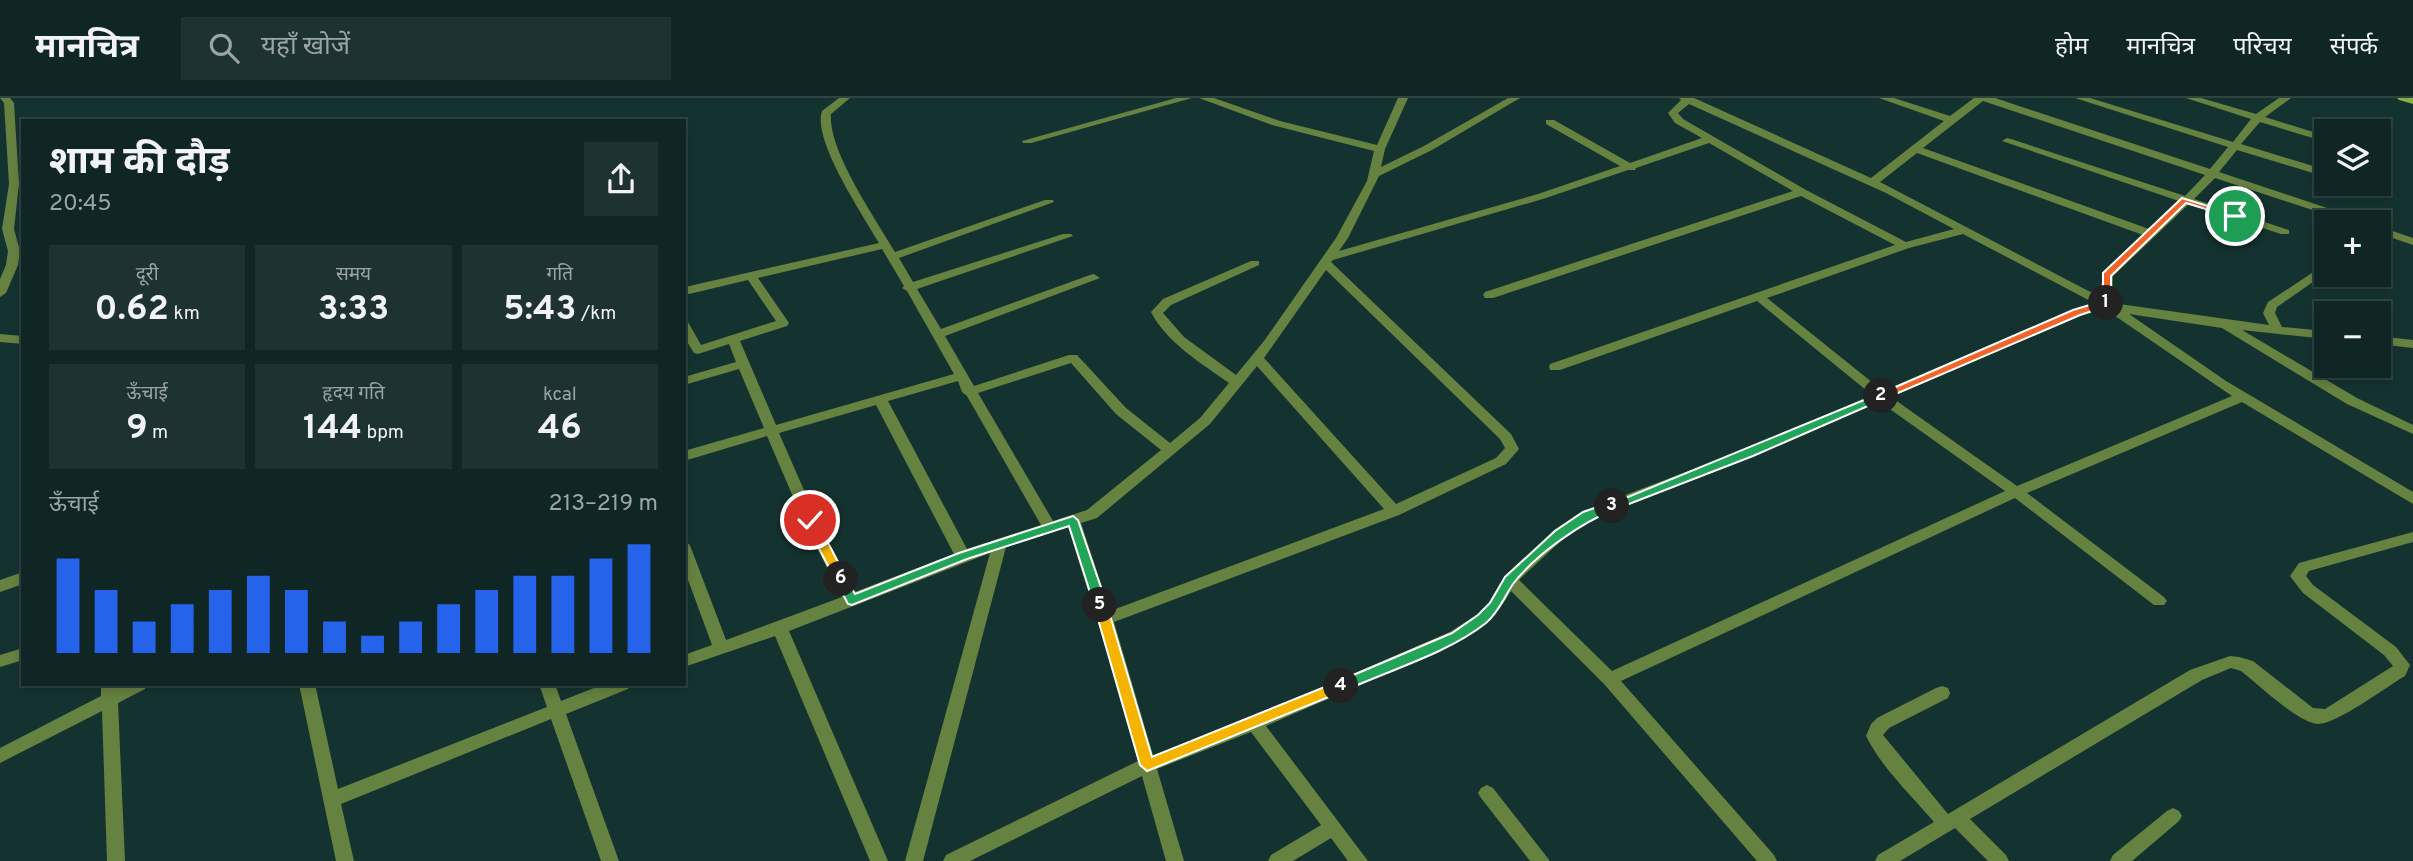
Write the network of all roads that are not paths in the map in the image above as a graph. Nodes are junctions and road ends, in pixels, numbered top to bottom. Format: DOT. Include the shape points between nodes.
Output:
graph roads {
  1 [pos="5,98"];
  2 [pos="845,98"];
  3 [pos="1187,98"];
  4 [pos="1204,98"];
  5 [pos="1403,98"];
  6 [pos="1515,98"];
  7 [pos="1687,98"];
  8 [pos="1884,98"];
  9 [pos="1980,98"];
  10 [pos="1986,98"];
  11 [pos="2080,98"];
  12 [pos="2191,98"];
  13 [pos="2286,98"];
  14 [pos="2402,98"];
  15 [pos="2413,101"];
  16 [pos="2257,118"];
  17 [pos="1951,120"];
  18 [pos="1550,122"];
  19 [pos="2314,135"];
  20 [pos="1710,139"];
  21 [pos="1027,141"];
  22 [pos="2007,141"];
  23 [pos="2233,145"];
  24 [pos="1380,149"];
  25 [pos="1914,149"];
  26 [pos="1631,167"];
  27 [pos="2314,170"];
  28 [pos="2213,173"];
  29 [pos="1375,174"];
  30 [pos="1872,183"];
  31 [pos="1802,192"];
  32 [pos="2185,200"];
  33 [pos="1049,202"];
  34 [pos="2323,210"];
  35 [pos="1963,230"];
  36 [pos="2286,232"];
  37 [pos="2149,233"];
  38 [pos="2391,234"];
  39 [pos="1068,236"];
  40 [pos="2413,242"];
  41 [pos="1905,246"];
  42 [pos="887,251"];
  43 [pos="1327,260"];
  44 [pos="1255,263"];
  45 [pos="751,276"];
  46 [pos="2314,276"];
  47 [pos="1094,278"];
  48 [pos="908,288"];
  49 [pos="689,290"];
  50 [pos="0,293"];
  51 [pos="1489,295"];
  52 [pos="1760,298"];
  53 [pos="2109,307"];
  54 [pos="2224,325"];
  55 [pos="686,328"];
  56 [pos="2278,330"];
  57 [pos="2314,334"];
  58 [pos="937,335"];
  59 [pos="0,338"];
  60 [pos="21,340"];
  61 [pos="733,340"];
  62 [pos="2391,341"];
  63 [pos="2413,344"];
  64 [pos="1257,358"];
  65 [pos="743,364"];
  66 [pos="1555,367"];
  67 [pos="960,376"];
  68 [pos="686,380"];
  69 [pos="1237,382"];
  70 [pos="969,392"];
  71 [pos="1881,396"];
  72 [pos="2242,397"];
  73 [pos="880,399"];
  74 [pos="2413,430"];
  75 [pos="771,431"];
  76 [pos="1170,450"];
  77 [pos="686,455"];
  78 [pos="2017,492"];
  79 [pos="2413,499"];
  80 [pos="1394,511"];
  81 [pos="1073,520"];
  82 [pos="1050,528"];
  83 [pos="2413,537"];
  84 [pos="1000,544"];
  85 [pos="686,553"];
  86 [pos="963,556"];
  87 [pos="21,579"];
  88 [pos="1510,580"];
  89 [pos="0,586"];
  90 [pos="852,601"];
  91 [pos="2159,601"];
  92 [pos="1105,619"];
  93 [pos="779,628"];
  94 [pos="721,648"];
  95 [pos="21,655"];
  96 [pos="686,660"];
  97 [pos="0,661"];
  98 [pos="1610,679"];
  99 [pos="132,686"];
  100 [pos="307,686"];
  101 [pos="548,686"];
  102 [pos="617,686"];
  103 [pos="110,692"];
  104 [pos="1941,693"];
  105 [pos="556,710"];
  106 [pos="1254,724"];
  107 [pos="0,756"];
  108 [pos="1147,765"];
  109 [pos="1487,793"];
  110 [pos="334,799"];
  111 [pos="2173,816"];
  112 [pos="1952,822"];
  113 [pos="1333,827"];
  114 [pos="116,861"];
  115 [pos="345,861"];
  116 [pos="610,861"];
  117 [pos="880,861"];
  118 [pos="914,861"];
  119 [pos="952,861"];
  120 [pos="1175,861"];
  121 [pos="1277,861"];
  122 [pos="1359,861"];
  123 [pos="1541,861"];
  124 [pos="1768,861"];
  125 [pos="1884,861"];
  126 [pos="2000,861"];
  127 [pos="2119,861"];
  1 -- 50 [label="street" via="14,184 8,229 14,251"];
  2 -- 42 [label="street" via="826,113 825,124 840,166"];
  3 -- 21 [label="street"];
  4 -- 24 [label="street" via="1276,123"];
  5 -- 24 [label="street"];
  6 -- 29 [label="street"];
  7 -- 20 [label="street" via="1675,108 1675,117"];
  7 -- 30 [label="street"];
  8 -- 17 [label="street"];
  9 -- 17 [label="street"];
  10 -- 28 [label="street"];
  11 -- 23 [label="street"];
  12 -- 16 [label="street"];
  13 -- 16 [label="street"];
  14 -- 15 [label="street"];
  16 -- 19 [label="street"];
  16 -- 23 [label="street"];
  17 -- 25 [label="street"];
  18 -- 26 [label="street"];
  20 -- 26 [label="street"];
  20 -- 31 [label="street"];
  22 -- 32 [label="street"];
  23 -- 27 [label="street"];
  23 -- 28 [label="street"];
  24 -- 29 [label="street"];
  25 -- 30 [label="street"];
  25 -- 37 [label="street"];
  26 -- 43 [label="street"];
  28 -- 32 [label="street"];
  28 -- 34 [label="street"];
  29 -- 43 [label="street"];
  30 -- 35 [label="street"];
  31 -- 41 [label="street"];
  31 -- 51 [label="street"];
  32 -- 36 [label="street"];
  32 -- 37 [label="street"];
  33 -- 42 [label="street"];
  35 -- 41 [label="street"];
  35 -- 53 [label="street"];
  37 -- 53 [label="street" via="2107,275"];
  38 -- 40 [label="street"];
  39 -- 48 [label="street"];
  41 -- 52 [label="street"];
  42 -- 45 [label="street"];
  42 -- 48 [label="street"];
  43 -- 64 [label="street"];
  43 -- 80 [label="street" via="1511,444 1501,461"];
  44 -- 69 [label="street" via="1167,302 1157,312 1195,352"];
  45 -- 49 [label="street"];
  45 -- 61 [label="street" via="783,323"];
  46 -- 56 [label="street" via="2272,305 2269,313"];
  47 -- 58 [label="street"];
  48 -- 58 [label="street"];
  52 -- 66 [label="street"];
  52 -- 71 [label="street"];
  53 -- 54 [label="street"];
  53 -- 71 [label="street" via="2076,313"];
  53 -- 72 [label="street"];
  54 -- 56 [label="street"];
  54 -- 74 [label="street" via="2352,401"];
  55 -- 61 [label="street" via="698,350"];
  56 -- 57 [label="street"];
  58 -- 67 [label="street"];
  59 -- 60 [label="street"];
  61 -- 65 [label="street"];
  62 -- 63 [label="street"];
  64 -- 69 [label="street"];
  64 -- 80 [label="street"];
  65 -- 68 [label="street"];
  65 -- 75 [label="street"];
  67 -- 70 [label="street"];
  67 -- 73 [label="street"];
  69 -- 76 [label="street" via="1205,421"];
  70 -- 76 [label="street" via="1073,358 1121,411"];
  70 -- 82 [label="street"];
  71 -- 78 [label="street"];
  71 -- 88 [label="street" via="1588,515 1559,534"];
  72 -- 78 [label="street"];
  72 -- 79 [label="street"];
  73 -- 75 [label="street"];
  73 -- 86 [label="street"];
  75 -- 77 [label="street"];
  75 -- 90 [label="street"];
  76 -- 81 [label="street" via="1092,514"];
  78 -- 91 [label="street"];
  78 -- 98 [label="street"];
  80 -- 92 [label="street"];
  81 -- 82 [label="street"];
  81 -- 92 [label="street"];
  82 -- 84 [label="street"];
  83 -- 112 [label="street" via="2300,571 2298,576 2308,589 2402,665 2329,715 2312,716 2247,666 2230,662 2196,675"];
  84 -- 86 [label="street"];
  84 -- 118 [label="street"];
  85 -- 94 [label="street"];
  86 -- 90 [label="street"];
  87 -- 89 [label="street"];
  88 -- 98 [label="street"];
  88 -- 106 [label="street" via="1483,618 1456,636"];
  90 -- 93 [label="street"];
  92 -- 108 [label="street"];
  93 -- 94 [label="street"];
  93 -- 117 [label="street"];
  94 -- 96 [label="street"];
  95 -- 97 [label="street"];
  98 -- 124 [label="street"];
  99 -- 103 [label="street"];
  100 -- 110 [label="street"];
  101 -- 105 [label="street"];
  102 -- 105 [label="street"];
  103 -- 107 [label="street"];
  103 -- 114 [label="street"];
  104 -- 112 [label="street" via="1883,723 1874,736"];
  105 -- 110 [label="street"];
  105 -- 116 [label="street"];
  106 -- 108 [label="street"];
  106 -- 113 [label="street"];
  108 -- 119 [label="street"];
  108 -- 120 [label="street"];
  109 -- 123 [label="street"];
  110 -- 115 [label="street"];
  111 -- 127 [label="street"];
  112 -- 125 [label="street"];
  112 -- 126 [label="street"];
  113 -- 121 [label="street"];
  113 -- 122 [label="street"];
}
